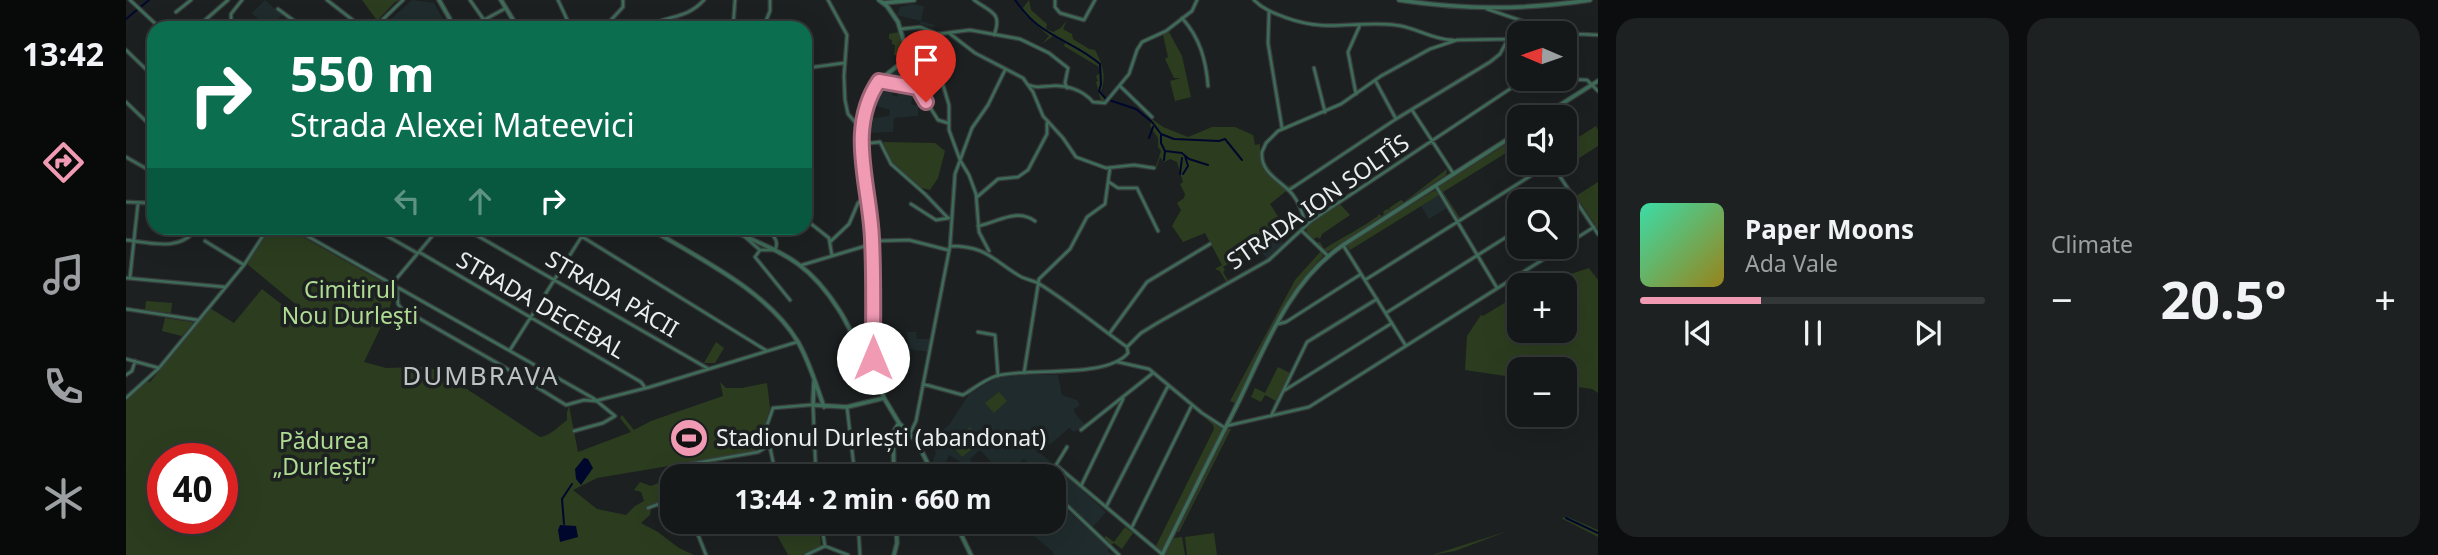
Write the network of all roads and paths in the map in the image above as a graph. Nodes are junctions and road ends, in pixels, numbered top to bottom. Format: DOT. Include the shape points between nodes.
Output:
graph roads {
  1 [pos="130,0"];
  2 [pos="191,0"];
  3 [pos="229,0"];
  4 [pos="242,0"];
  5 [pos="327,0"];
  6 [pos="403,0"];
  7 [pos="439,0"];
  8 [pos="470,0"];
  9 [pos="501,0"];
  10 [pos="558,0"];
  11 [pos="623,0"];
  12 [pos="704,0"];
  13 [pos="735,0"];
  14 [pos="770,0"];
  15 [pos="828,0"];
  16 [pos="914,0"];
  17 [pos="974,0"];
  18 [pos="1055,0"];
  19 [pos="1095,0"];
  20 [pos="1196,0"];
  21 [pos="1254,0"];
  22 [pos="1399,0"];
  23 [pos="1587,0"];
  24 [pos="881,1"];
  25 [pos="1410,1"];
  26 [pos="904,2"];
  27 [pos="506,8"];
  28 [pos="278,9"];
  29 [pos="1488,9"];
  30 [pos="891,11"];
  31 [pos="176,12"];
  32 [pos="1269,12"];
  33 [pos="1182,18"];
  34 [pos="153,21"];
  35 [pos="204,21"];
  36 [pos="231,21"];
  37 [pos="294,21"];
  38 [pos="354,21"];
  39 [pos="381,21"];
  40 [pos="451,21"];
  41 [pos="514,21"];
  42 [pos="568,21"];
  43 [pos="612,21"];
  44 [pos="660,21"];
  45 [pos="734,21"];
  46 [pos="766,21"];
  47 [pos="1360,25"];
  48 [pos="901,29"];
  49 [pos="949,33"];
  50 [pos="938,34"];
  51 [pos="1578,34"];
  52 [pos="994,35"];
  53 [pos="1598,35"];
  54 [pos="1507,39"];
  55 [pos="1457,40"];
  56 [pos="1507,40"];
  57 [pos="126,50"];
  58 [pos="844,63"];
  59 [pos="812,67"];
  60 [pos="1314,68"];
  61 [pos="147,70"];
  62 [pos="1005,70"];
  63 [pos="1577,79"];
  64 [pos="1375,80"];
  65 [pos="879,81"];
  66 [pos="1598,81"];
  67 [pos="1029,85"];
  68 [pos="1119,86"];
  69 [pos="1208,86"];
  70 [pos="1591,86"];
  71 [pos="1068,88"];
  72 [pos="1507,91"];
  73 [pos="1598,91"];
  74 [pos="1356,94"];
  75 [pos="126,102"];
  76 [pos="1560,105"];
  77 [pos="1412,110"];
  78 [pos="1325,112"];
  79 [pos="1152,117"];
  80 [pos="1396,119"];
  81 [pos="147,122"];
  82 [pos="1047,122"];
  83 [pos="948,123"];
  84 [pos="1282,128"];
  85 [pos="862,130"];
  86 [pos="1507,139"];
  87 [pos="1432,141"];
  88 [pos="862,144"];
  89 [pos="126,157"];
  90 [pos="960,160"];
  91 [pos="1110,168"];
  92 [pos="1154,168"];
  93 [pos="147,169"];
  94 [pos="1452,173"];
  95 [pos="1532,175"];
  96 [pos="1109,182"];
  97 [pos="1435,185"];
  98 [pos="1289,190"];
  99 [pos="866,196"];
  100 [pos="977,197"];
  101 [pos="1577,201"];
  102 [pos="126,202"];
  103 [pos="138,203"];
  104 [pos="147,203"];
  105 [pos="911,204"];
  106 [pos="950,217"];
  107 [pos="1035,221"];
  108 [pos="1457,222"];
  109 [pos="812,224"];
  110 [pos="1306,225"];
  111 [pos="978,226"];
  112 [pos="1594,227"];
  113 [pos="1158,231"];
  114 [pos="1301,231"];
  115 [pos="1598,234"];
  116 [pos="191,235"];
  117 [pos="305,235"];
  118 [pos="386,235"];
  119 [pos="433,235"];
  120 [pos="476,235"];
  121 [pos="660,235"];
  122 [pos="744,235"];
  123 [pos="772,235"];
  124 [pos="262,236"];
  125 [pos="582,236"];
  126 [pos="1507,236"];
  127 [pos="1577,238"];
  128 [pos="126,240"];
  129 [pos="134,241"];
  130 [pos="205,241"];
  131 [pos="831,242"];
  132 [pos="872,242"];
  133 [pos="1210,244"];
  134 [pos="1343,245"];
  135 [pos="950,248"];
  136 [pos="760,250"];
  137 [pos="775,250"];
  138 [pos="418,253"];
  139 [pos="990,254"];
  140 [pos="1327,255"];
  141 [pos="1477,255"];
  142 [pos="832,256"];
  143 [pos="1543,259"];
  144 [pos="244,265"];
  145 [pos="802,265"];
  146 [pos="1361,274"];
  147 [pos="128,278"];
  148 [pos="554,279"];
  149 [pos="1365,280"];
  150 [pos="392,284"];
  151 [pos="1038,284"];
  152 [pos="225,287"];
  153 [pos="397,287"];
  154 [pos="1497,288"];
  155 [pos="1377,299"];
  156 [pos="790,300"];
  157 [pos="126,309"];
  158 [pos="1386,313"];
  159 [pos="531,317"];
  160 [pos="198,320"];
  161 [pos="1392,323"];
  162 [pos="1278,324"];
  163 [pos="978,332"];
  164 [pos="1109,334"];
  165 [pos="797,342"];
  166 [pos="1406,346"];
  167 [pos="1127,347"];
  168 [pos="510,350"];
  169 [pos="768,351"];
  170 [pos="126,359"];
  171 [pos="135,361"];
  172 [pos="1118,362"];
  173 [pos="873,367"];
  174 [pos="159,368"];
  175 [pos="707,368"];
  176 [pos="1024,373"];
  177 [pos="1153,373"];
  178 [pos="126,374"];
  179 [pos="998,376"];
  180 [pos="814,377"];
  181 [pos="923,384"];
  182 [pos="1168,386"];
  183 [pos="644,388"];
  184 [pos="1283,391"];
  185 [pos="126,398"];
  186 [pos="884,398"];
  187 [pos="1123,399"];
  188 [pos="595,401"];
  189 [pos="813,405"];
  190 [pos="1192,405"];
  191 [pos="824,407"];
  192 [pos="847,407"];
  193 [pos="1271,416"];
  194 [pos="899,423"];
  195 [pos="1225,427"];
  196 [pos="574,430"];
  197 [pos="1081,430"];
  198 [pos="910,434"];
  199 [pos="770,445"];
  200 [pos="1067,447"];
  201 [pos="689,464"];
  202 [pos="774,464"];
  203 [pos="815,464"];
  204 [pos="854,464"];
  205 [pos="894,464"];
  206 [pos="928,464"];
  207 [pos="1081,486"];
  208 [pos="660,504"];
  209 [pos="1066,504"];
  210 [pos="1106,507"];
  211 [pos="648,508"];
  212 [pos="1131,529"];
  213 [pos="698,534"];
  214 [pos="823,534"];
  215 [pos="859,534"];
  216 [pos="897,534"];
  217 [pos="961,535"];
  218 [pos="825,546"];
  219 [pos="706,555"];
  220 [pos="806,555"];
  221 [pos="848,555"];
  222 [pos="860,555"];
  223 [pos="894,555"];
  224 [pos="971,555"];
  225 [pos="1119,555"];
  226 [pos="1162,555"];
  1 -- 34 [label="street"];
  2 -- 31 [label="street"];
  3 -- 35 [label="street"];
  4 -- 36 [label="street"];
  5 -- 38 [label="street"];
  6 -- 39 [label="street"];
  7 -- 40 [label="street"];
  8 -- 27 [label="street" via="484,20"];
  9 -- 27 [label="street"];
  10 -- 42 [label="street"];
  11 -- 43 [label="street"];
  12 -- 44 [label="street" via="688,14"];
  13 -- 45 [label="street"];
  14 -- 46 [label="street"];
  15 -- 58 [label="street" via="847,35"];
  16 -- 26 [label="street"];
  17 -- 52 [label="street" via="995,15"];
  18 -- 19 [label="street" via="1060,13 1084,20"];
  20 -- 33 [label="street" via="1192,11"];
  21 -- 32 [label="street"];
  22 -- 25 [label="street"];
  23 -- 29 [label="street"];
  24 -- 26 [label="street"];
  24 -- 30 [label="street"];
  25 -- 29 [label="street"];
  26 -- 30 [label="street"];
  27 -- 41 [label="street"];
  28 -- 37 [label="street"];
  29 -- 51 [label="street" via="1539,27"];
  30 -- 48 [label="street"];
  32 -- 47 [label="street" via="1307,24"];
  32 -- 84 [label="street" via="1268,43"];
  33 -- 68 [label="street" via="1142,42"];
  33 -- 69 [label="street" via="1203,53"];
  47 -- 55 [label="street" via="1401,25 1439,39"];
  47 -- 74 [label="street" via="1348,52"];
  48 -- 50 [label="street" via="920,27"];
  48 -- 65 [label="street" via="903,58"];
  49 -- 50 [label="street"];
  49 -- 52 [label="street" via="970,30"];
  49 -- 62 [label="street"];
  50 -- 83 [label="street"];
  51 -- 53 [label="street"];
  52 -- 71 [label="street" via="1020,39 1055,57 1068,68"];
  54 -- 55 [label="street"];
  55 -- 64 [label="street" via="1421,53"];
  56 -- 77 [label="street" via="1495,58"];
  57 -- 61 [label="street"];
  58 -- 59 [label="street"];
  58 -- 85 [label="street" via="847,111"];
  60 -- 78 [label="street"];
  62 -- 67 [label="street"];
  62 -- 90 [label="street" via="972,128"];
  63 -- 70 [label="street"];
  64 -- 74 [label="street"];
  64 -- 80 [label="street"];
  65 -- 83 [label="street" via="918,88 938,120"];
  65 -- 85 [label="street" via="867,102"];
  66 -- 70 [label="street"];
  67 -- 71 [label="street"];
  67 -- 82 [label="street"];
  68 -- 71 [label="street" via="1105,103 1093,103 1085,93"];
  68 -- 79 [label="street"];
  70 -- 73 [label="street"];
  70 -- 76 [label="street"];
  72 -- 87 [label="street, STRADA ION SOLTÎS"];
  74 -- 78 [label="street"];
  75 -- 81 [label="street"];
  77 -- 80 [label="street"];
  77 -- 87 [label="street"];
  78 -- 84 [label="street"];
  80 -- 98 [label="street"];
  82 -- 91 [label="street" via="1073,155"];
  82 -- 100 [label="street" via="1047,134 1026,172 998,180"];
  83 -- 90 [label="street"];
  84 -- 98 [label="street" via="1266,143 1261,156 1273,178"];
  85 -- 88 [label="street"];
  86 -- 94 [label="street"];
  87 -- 94 [label="street"];
  87 -- 110 [label="street, STRADA ION SOLTÎS"];
  88 -- 99 [label="street"];
  88 -- 106 [label="street" via="881,143 891,164"];
  89 -- 93 [label="street"];
  90 -- 100 [label="street"];
  90 -- 106 [label="street"];
  91 -- 92 [label="street"];
  91 -- 96 [label="street"];
  94 -- 97 [label="street"];
  95 -- 108 [label="street"];
  96 -- 113 [label="street" via="1118,188 1137,188"];
  96 -- 151 [label="street" via="1105,204 1087,217 1071,246 1042,274"];
  97 -- 108 [label="street"];
  97 -- 134 [label="street"];
  98 -- 110 [label="street"];
  99 -- 131 [label="street"];
  99 -- 132 [label="street"];
  100 -- 111 [label="street"];
  101 -- 112 [label="street"];
  102 -- 103 [label="street"];
  103 -- 104 [label="street"];
  103 -- 129 [label="street"];
  105 -- 106 [label="street" via="936,220"];
  106 -- 135 [label="street"];
  107 -- 111 [label="street" via="1010,216"];
  108 -- 141 [label="street"];
  108 -- 149 [label="street"];
  109 -- 131 [label="street"];
  110 -- 114 [label="street, STRADA ION SOLTÎS"];
  111 -- 139 [label="street"];
  112 -- 115 [label="street"];
  112 -- 127 [label="street"];
  114 -- 140 [label="street"];
  114 -- 167 [label="street, STRADA ION SOLTÎS" via="1269,260 1149,328"];
  116 -- 129 [label="street" via="175,244"];
  117 -- 150 [label="street"];
  118 -- 138 [label="street, STRADA DECEBAL"];
  119 -- 138 [label="street"];
  120 -- 148 [label="street, STRADA PĂCII"];
  121 -- 165 [label="street" via="774,312"];
  122 -- 136 [label="street"];
  122 -- 137 [label="street"];
  123 -- 137 [label="street"];
  124 -- 144 [label="street"];
  125 -- 148 [label="street"];
  125 -- 169 [label="street"];
  126 -- 141 [label="street"];
  128 -- 129 [label="street"];
  129 -- 147 [label="street"];
  130 -- 144 [label="street"];
  131 -- 142 [label="street"];
  132 -- 135 [label="street" via="909,240"];
  132 -- 142 [label="street"];
  132 -- 173 [label="street"];
  133 -- 164 [label="street" via="1147,282"];
  134 -- 140 [label="street"];
  134 -- 146 [label="street"];
  135 -- 139 [label="street" via="973,247"];
  135 -- 181 [label="street"];
  136 -- 137 [label="street"];
  136 -- 156 [label="street" via="756,258"];
  137 -- 145 [label="street"];
  138 -- 150 [label="street"];
  138 -- 159 [label="street, STRADA DECEBAL"];
  139 -- 151 [label="street"];
  140 -- 162 [label="street" via="1303,281"];
  141 -- 154 [label="street"];
  141 -- 158 [label="street"];
  142 -- 145 [label="street"];
  143 -- 154 [label="street"];
  144 -- 152 [label="street"];
  145 -- 173 [label="street" via="824,288"];
  146 -- 149 [label="street"];
  146 -- 162 [label="street"];
  147 -- 152 [label="street"];
  148 -- 159 [label="street"];
  148 -- 175 [label="street, STRADA PĂCII"];
  149 -- 155 [label="street"];
  150 -- 153 [label="street"];
  151 -- 164 [label="street"];
  151 -- 176 [label="street"];
  152 -- 160 [label="street"];
  153 -- 168 [label="street"];
  153 -- 188 [label="street" via="401,308 564,404"];
  154 -- 166 [label="street"];
  155 -- 158 [label="street"];
  155 -- 184 [label="street" via="1307,342"];
  157 -- 160 [label="street"];
  158 -- 161 [label="street"];
  159 -- 168 [label="street"];
  159 -- 183 [label="street, STRADA DECEBAL"];
  160 -- 174 [label="street"];
  161 -- 166 [label="street"];
  161 -- 184 [label="street"];
  162 -- 195 [label="street"];
  163 -- 179 [label="street" via="995,335"];
  164 -- 167 [label="street"];
  165 -- 169 [label="street"];
  165 -- 180 [label="street"];
  166 -- 193 [label="street" via="1309,407"];
  167 -- 172 [label="street, STRADA ION SOLTÎS" via="1127,355"];
  168 -- 188 [label="street"];
  169 -- 175 [label="street"];
  170 -- 171 [label="street"];
  171 -- 174 [label="street"];
  171 -- 178 [label="street"];
  172 -- 176 [label="street"];
  172 -- 177 [label="street"];
  173 -- 186 [label="street"];
  174 -- 185 [label="street"];
  175 -- 183 [label="street"];
  176 -- 179 [label="street"];
  177 -- 182 [label="street"];
  177 -- 187 [label="street"];
  179 -- 181 [label="street" via="963,395"];
  180 -- 189 [label="street"];
  180 -- 191 [label="street"];
  181 -- 198 [label="street"];
  182 -- 190 [label="street"];
  182 -- 210 [label="street"];
  183 -- 188 [label="street"];
  184 -- 193 [label="street"];
  186 -- 192 [label="street"];
  186 -- 194 [label="street"];
  187 -- 197 [label="street"];
  187 -- 207 [label="street"];
  188 -- 196 [label="street" via="614,418"];
  189 -- 191 [label="street"];
  189 -- 199 [label="street" via="773,408 766,428"];
  189 -- 203 [label="street"];
  190 -- 195 [label="street"];
  190 -- 212 [label="street"];
  191 -- 192 [label="street"];
  192 -- 204 [label="street"];
  193 -- 195 [label="street"];
  194 -- 198 [label="street"];
  194 -- 205 [label="street" via="893,433"];
  195 -- 226 [label="street"];
  198 -- 206 [label="street"];
  199 -- 201 [label="street" via="758,452"];
  199 -- 202 [label="street"];
  200 -- 207 [label="street" via="1056,464"];
  207 -- 210 [label="street"];
  208 -- 211 [label="street"];
  209 -- 225 [label="street"];
  210 -- 212 [label="street"];
  212 -- 226 [label="street"];
  213 -- 219 [label="street"];
  214 -- 218 [label="street"];
  215 -- 222 [label="street"];
  216 -- 223 [label="street"];
  217 -- 224 [label="street"];
  218 -- 220 [label="street"];
  218 -- 221 [label="street"];
}
